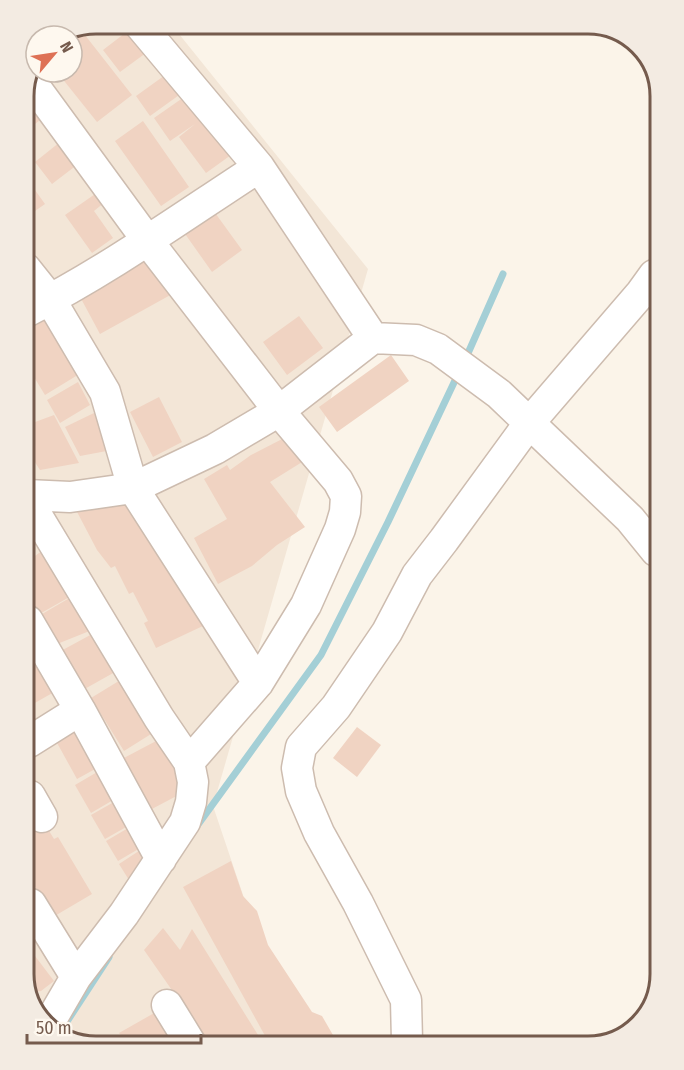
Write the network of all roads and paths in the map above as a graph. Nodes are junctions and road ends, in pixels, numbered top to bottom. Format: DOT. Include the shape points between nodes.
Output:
graph roads {
  1 [pos="147,34"];
  2 [pos="36,88"];
  3 [pos="259,167"];
  4 [pos="147,240"];
  5 [pos="650,280"];
  6 [pos="38,306"];
  7 [pos="373,338"];
  8 [pos="279,411"];
  9 [pos="530,422"];
  10 [pos="134,488"];
  11 [pos="35,497"];
  12 [pos="35,510"];
  13 [pos="650,544"];
  14 [pos="34,632"];
  15 [pos="258,683"];
  16 [pos="80,710"];
  17 [pos="34,739"];
  18 [pos="189,762"];
  19 [pos="161,859"];
  20 [pos="34,909"];
  21 [pos="76,977"];
  22 [pos="167,1005"];
  23 [pos="52,1017"];
  24 [pos="186,1035"];
  25 [pos="407,1036"];
  1 -- 3 [label="street"];
  2 -- 4 [label="street"];
  3 -- 4 [label="street"];
  3 -- 7 [label="street"];
  4 -- 6 [label="street"];
  4 -- 8 [label="street"];
  5 -- 9 [label="street"];
  6 -- 10 [label="street" via="105,392"];
  7 -- 8 [label="street"];
  7 -- 9 [label="street" via="416,340 438,349"];
  8 -- 10 [label="street" via="215,449"];
  8 -- 15 [label="street" via="338,481 346,496 345,512 306,604"];
  9 -- 13 [label="street" via="630,519"];
  9 -- 25 [label="street" via="417,575 387,632 336,707 301,747 297,768 302,792 319,833 406,1000"];
  10 -- 11 [label="street" via="70,497"];
  10 -- 15 [label="street"];
  12 -- 18 [label="street"];
  14 -- 16 [label="street"];
  15 -- 18 [label="street"];
  16 -- 17 [label="street"];
  16 -- 19 [label="street"];
  18 -- 19 [label="street" via="191,802 185,822"];
  19 -- 21 [label="street"];
  20 -- 21 [label="street"];
  21 -- 23 [label="street"];
  22 -- 24 [label="street"];
}
